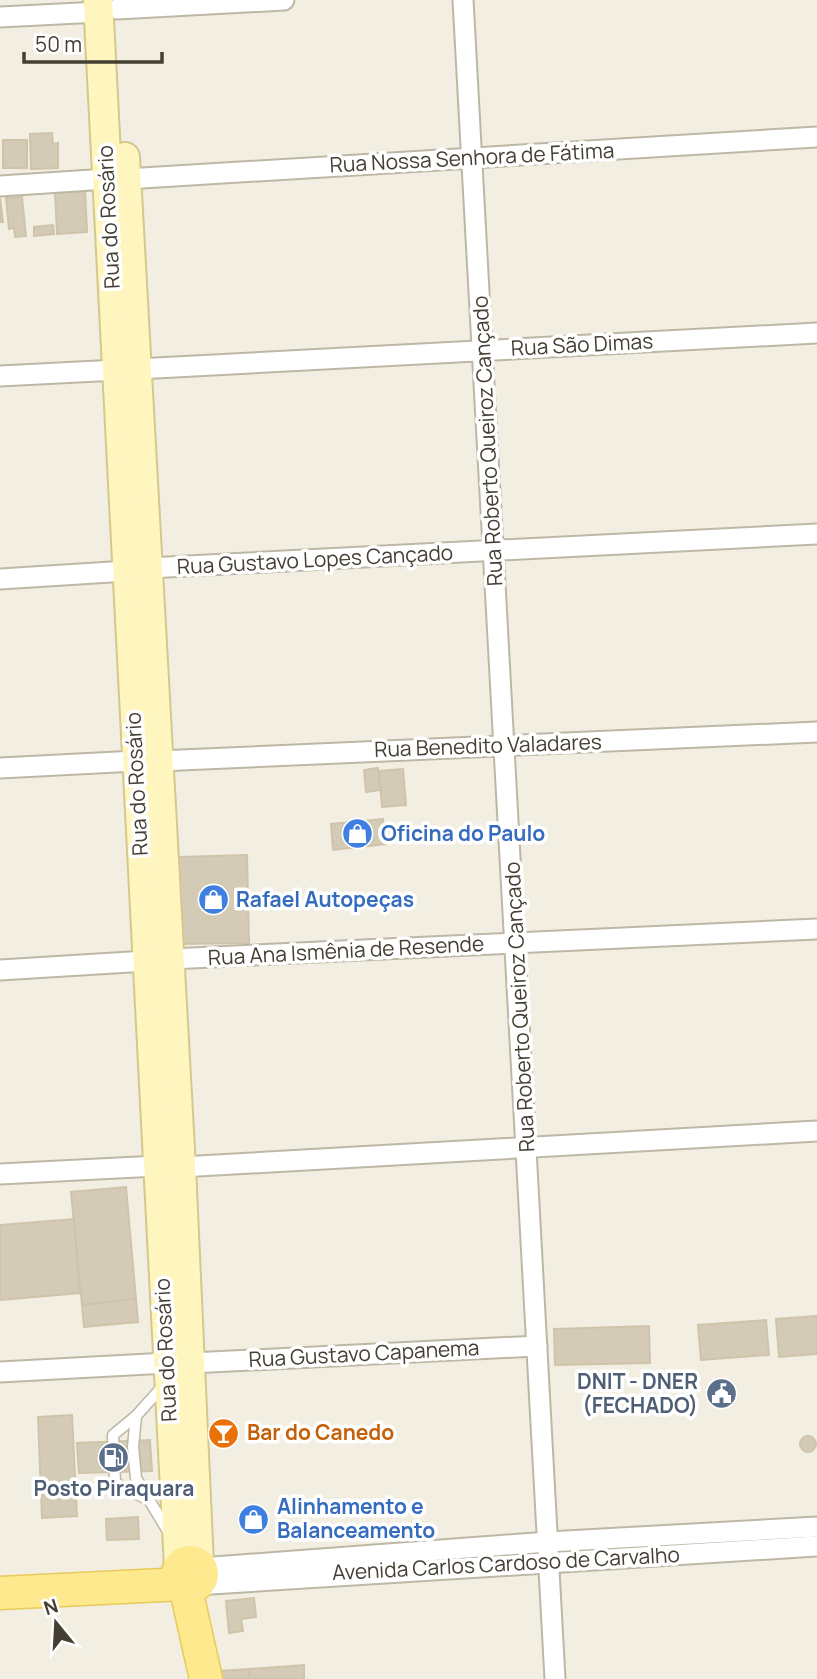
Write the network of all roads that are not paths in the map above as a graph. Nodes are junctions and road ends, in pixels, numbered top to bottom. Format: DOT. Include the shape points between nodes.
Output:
graph roads {
  1 [pos="284,0"];
  2 [pos="463,0"];
  3 [pos="108,5"];
  4 [pos="0,17"];
  5 [pos="817,137"];
  6 [pos="471,158"];
  7 [pos="117,179"];
  8 [pos="0,186"];
  9 [pos="817,333"];
  10 [pos="483,350"];
  11 [pos="127,370"];
  12 [pos="0,376"];
  13 [pos="817,534"];
  14 [pos="494,551"];
  15 [pos="137,570"];
  16 [pos="0,579"];
  17 [pos="817,732"];
  18 [pos="505,746"];
  19 [pos="147,761"];
  20 [pos="0,768"];
  21 [pos="817,929"];
  22 [pos="516,943"];
  23 [pos="158,960"];
  24 [pos="0,970"];
  25 [pos="817,1131"];
  26 [pos="528,1148"];
  27 [pos="169,1167"];
  28 [pos="0,1174"];
  29 [pos="537,1346"];
  30 [pos="175,1369"];
  31 [pos="0,1372"];
  32 [pos="136,1416"];
  33 [pos="150,1501"];
  34 [pos="817,1527"];
  35 [pos="817,1546"];
  36 [pos="548,1552"];
  37 [pos="0,1577"];
  38 [pos="188,1577"];
  39 [pos="0,1593"];
  40 [pos="206,1679"];
  41 [pos="555,1679"];
  1 -- 3 [label="street"];
  2 -- 6 [label="street, Rua Roberto Queiroz Cançado"];
  3 -- 4 [label="street"];
  3 -- 7 [label="main road, Rua do Rosário"];
  5 -- 6 [label="street, Rua Nossa Senhora de Fátima"];
  6 -- 7 [label="street, Rua Nossa Senhora de Fátima"];
  6 -- 10 [label="street, Rua Roberto Queiroz Cançado"];
  7 -- 8 [label="street, Rua Nossa Senhora de Fátima"];
  7 -- 11 [label="main road, Rua do Rosário"];
  9 -- 10 [label="street, Rua São Dimas"];
  10 -- 11 [label="street, Rua São Dimas"];
  10 -- 14 [label="street, Rua Roberto Queiroz Cançado"];
  11 -- 12 [label="street, Rua São Dimas"];
  11 -- 15 [label="main road, Rua do Rosário"];
  13 -- 14 [label="street, Rua Gustavo Lopes Cançado"];
  14 -- 15 [label="street, Rua Gustavo Lopes Cançado"];
  14 -- 18 [label="street, Rua Roberto Queiroz Cançado"];
  15 -- 16 [label="street, Rua Gustavo Lopes Cançado"];
  15 -- 19 [label="main road, Rua do Rosário"];
  17 -- 18 [label="street, Rua Benedito Valadares"];
  18 -- 19 [label="street, Rua Benedito Valadares"];
  18 -- 22 [label="street, Rua Roberto Queiroz Cançado"];
  19 -- 20 [label="street, Rua Benedito Valadares"];
  19 -- 23 [label="main road, Rua do Rosário"];
  21 -- 22 [label="street, Rua Ana Ismênia de Resende"];
  22 -- 23 [label="street, Rua Ana Ismênia de Resende"];
  22 -- 26 [label="street, Rua Roberto Queiroz Cançado"];
  23 -- 24 [label="street, Rua Ana Ismênia de Resende"];
  23 -- 27 [label="main road, Rua do Rosário"];
  25 -- 26 [label="street"];
  26 -- 27 [label="street"];
  26 -- 29 [label="street, Rua Roberto Queiroz Cançado"];
  27 -- 28 [label="street"];
  27 -- 30 [label="main road, Rua do Rosário"];
  29 -- 30 [label="street, Rua Gustavo Capanema"];
  29 -- 36 [label="street, Rua Roberto Queiroz Cançado"];
  30 -- 31 [label="street, Rua Gustavo Capanema"];
  30 -- 32 [label="lane"];
  30 -- 38 [label="main road, Rua do Rosário"];
  32 -- 33 [label="lane" via="136,1478"];
  32 -- 33 [label="lane" via="113,1435 116,1483"];
  33 -- 38 [label="lane"];
  34 -- 36 [label="street, Avenida Carlos Cardoso de Carvalho"];
  35 -- 36 [label="street, Avenida Carlos Cardoso de Carvalho"];
  36 -- 38 [label="street, Avenida Carlos Cardoso de Carvalho"];
  36 -- 41 [label="street, Rua Roberto Queiroz Cançado"];
  37 -- 38 [label="main road, Avenida Carlos Cardoso de Carvalho"];
  38 -- 39 [label="main road, Avenida Carlos Cardoso de Carvalho"];
  38 -- 40 [label="main road"];
}
